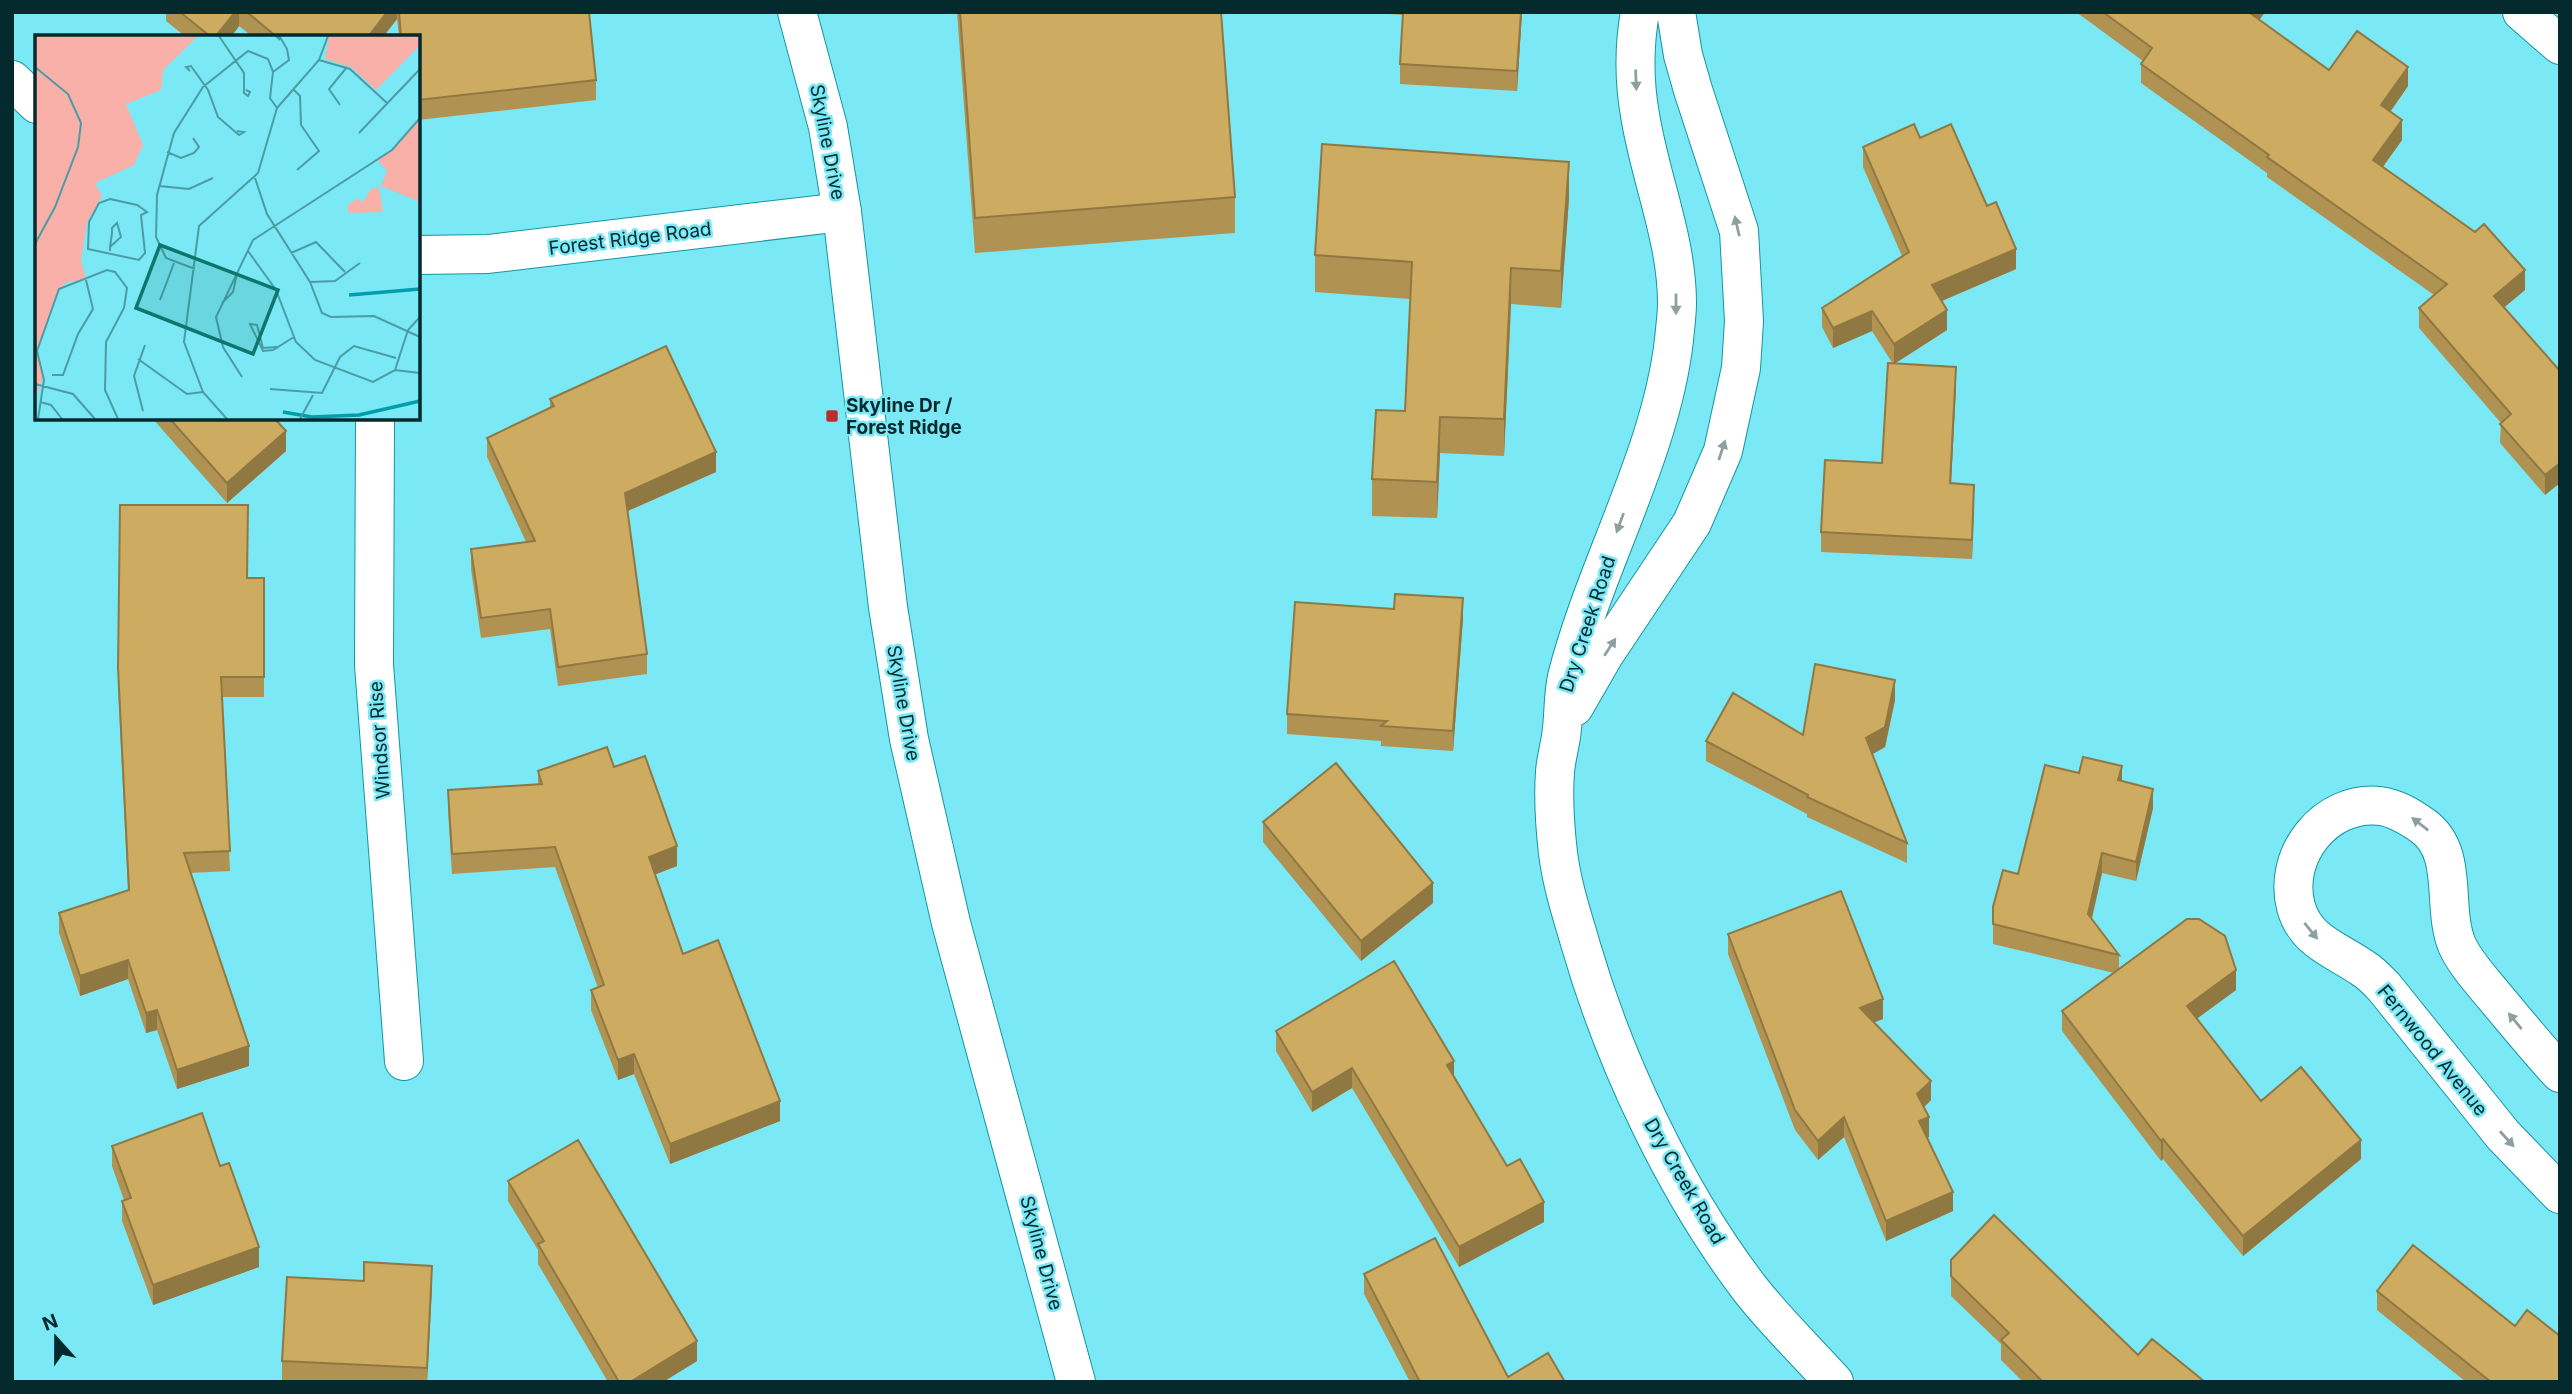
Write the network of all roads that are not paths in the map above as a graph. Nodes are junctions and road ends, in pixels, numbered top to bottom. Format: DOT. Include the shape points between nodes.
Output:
graph roads {
  1 [pos="797,12"];
  2 [pos="1640,12"];
  3 [pos="1676,12"];
  4 [pos="2522,12"];
  5 [pos="2560,46"];
  6 [pos="12,80"];
  7 [pos="35,102"];
  8 [pos="842,212"];
  9 [pos="420,255"];
  10 [pos="375,420"];
  11 [pos="1563,727"];
  12 [pos="404,1061"];
  13 [pos="2560,1073"];
  14 [pos="2560,1194"];
  15 [pos="1076,1382"];
  16 [pos="1834,1382"];
  1 -- 8 [label="street, Skyline Drive" via="828,127"];
  2 -- 11 [label="street, Dry Creek Road, one-way" via="1637,92 1672,260 1677,303 1673,345 1655,426 1570,667 1562,699"];
  11 -- 3 [label="street, one-way" via="1604,655 1692,523 1723,451 1741,368 1744,321 1739,231 1693,90"];
  4 -- 5 [label="street"];
  6 -- 7 [label="street"];
  8 -- 9 [label="street, Forest Ridge Road" via="488,254"];
  8 -- 15 [label="street, Skyline Drive" via="888,607 909,739 951,923"];
  10 -- 12 [label="street, Windsor Rise" via="374,664"];
  11 -- 16 [label="street, Dry Creek Road" via="1555,770 1558,853 1591,981 1621,1061 1666,1155 1715,1237 1751,1290"];
  13 -- 14 [label="street, Fernwood Avenue, one-way" via="2458,947 2448,912 2449,874 2441,849 2427,829 2405,814 2381,806 2355,808 2331,818 2311,835 2298,856 2293,882 2296,908 2308,930 2384,987 2503,1135"];
}
